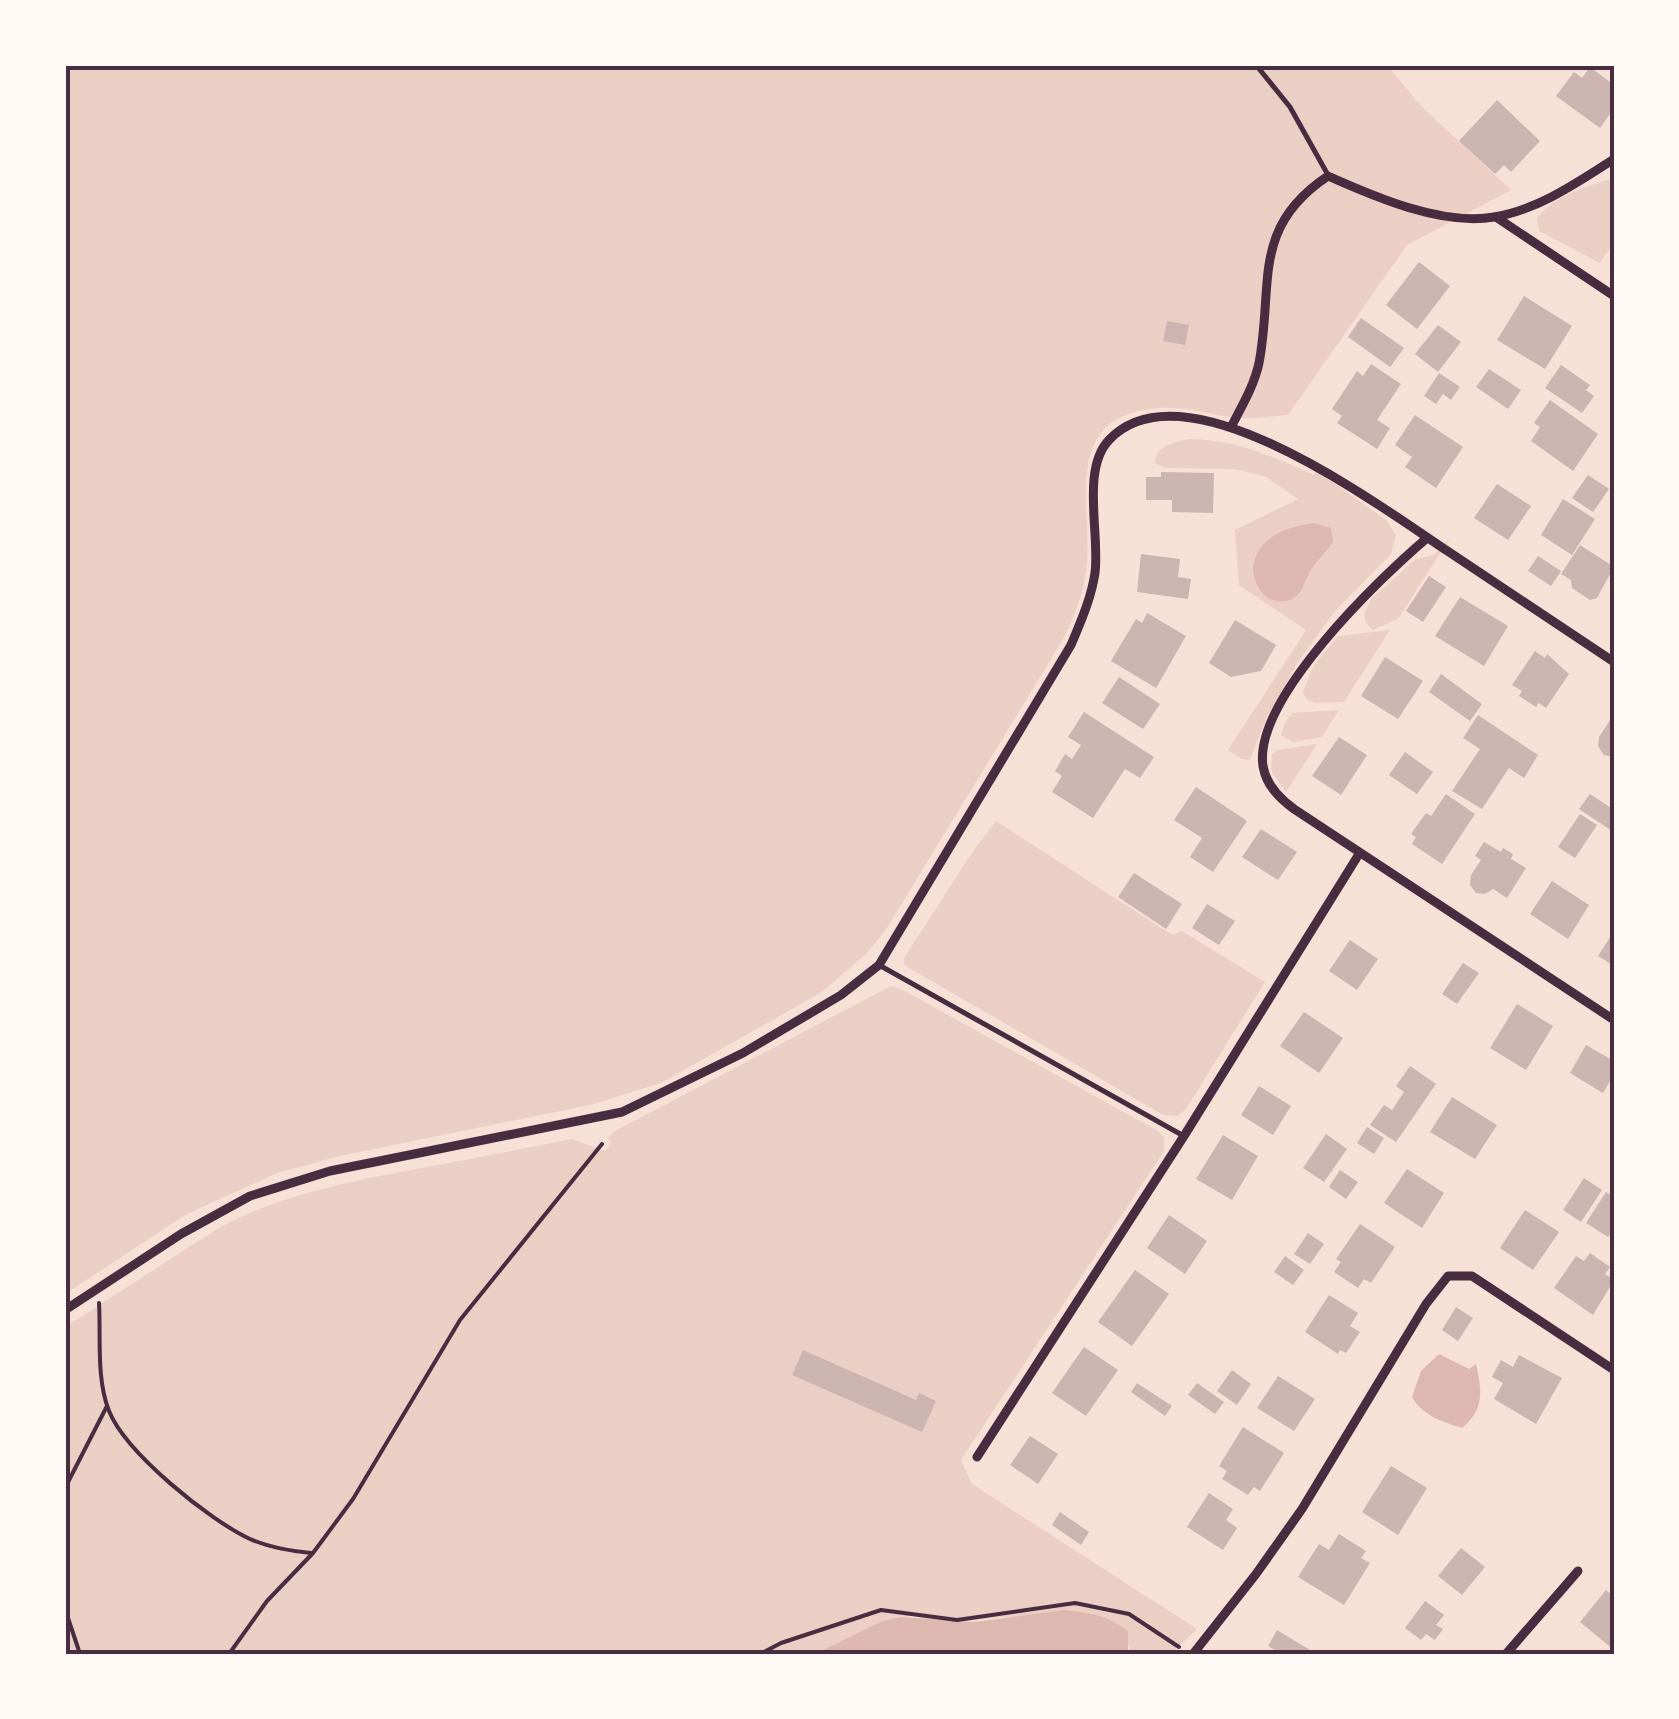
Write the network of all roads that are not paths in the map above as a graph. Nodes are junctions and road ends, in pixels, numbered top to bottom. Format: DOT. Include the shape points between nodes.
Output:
graph roads {
  1 [pos="1256,65"];
  2 [pos="1614,159"];
  3 [pos="1328,176"];
  4 [pos="1496,217"];
  5 [pos="1614,296"];
  6 [pos="1232,426"];
  7 [pos="1427,538"];
  8 [pos="1614,662"];
  9 [pos="1359,854"];
  10 [pos="879,965"];
  11 [pos="1614,1020"];
  12 [pos="1184,1136"];
  13 [pos="65,1310"];
  14 [pos="1614,1370"];
  15 [pos="977,1456"];
  16 [pos="1578,1571"];
  17 [pos="1191,1654"];
  18 [pos="1506,1654"];
  1 -- 3 [label="lane" via="1290,107"];
  2 -- 4 [label="street" via="1546,200"];
  3 -- 4 [label="street" via="1411,208"];
  3 -- 6 [label="street" via="1292,205 1277,235 1266,271 1259,360"];
  4 -- 5 [label="street"];
  6 -- 7 [label="street" via="1339,479"];
  6 -- 10 [label="street" via="1155,418 1109,440 1094,479 1097,541 1089,604 1071,645"];
  7 -- 8 [label="street"];
  7 -- 9 [label="street" via="1324,639 1263,750 1264,772 1276,794"];
  9 -- 11 [label="street"];
  9 -- 12 [label="street"];
  10 -- 12 [label="lane"];
  10 -- 13 [label="street" via="770,1038 636,1107 289,1181 213,1214"];
  12 -- 15 [label="street"];
  14 -- 17 [label="street" via="1504,1294 1472,1276 1448,1276 1302,1509"];
  16 -- 18 [label="street"];
}
